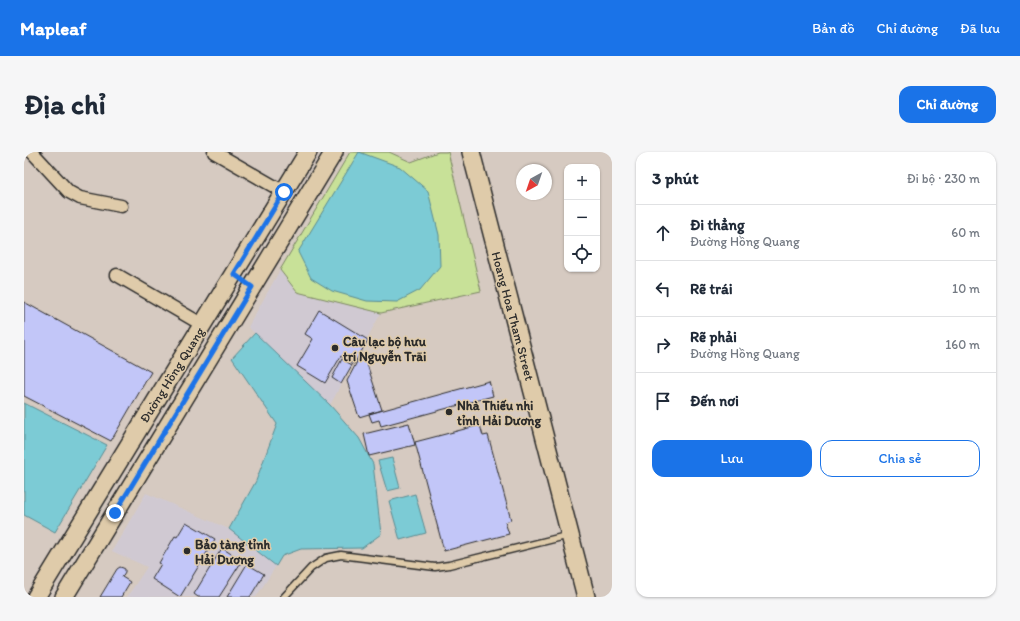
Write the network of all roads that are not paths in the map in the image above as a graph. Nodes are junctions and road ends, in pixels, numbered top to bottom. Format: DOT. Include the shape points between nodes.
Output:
graph roads {
  1 [pos="32,152"];
  2 [pos="214,152"];
  3 [pos="308,152"];
  4 [pos="334,152"];
  5 [pos="471,152"];
  6 [pos="284,192"];
  7 [pos="121,206"];
  8 [pos="234,274"];
  9 [pos="117,275"];
  10 [pos="252,287"];
  11 [pos="203,325"];
  12 [pos="95,500"];
  13 [pos="115,513"];
  14 [pos="570,535"];
  15 [pos="36,597"];
  16 [pos="64,597"];
  17 [pos="284,597"];
  18 [pos="586,597"];
  1 -- 7 [label="street" via="74,196"];
  2 -- 6 [label="street"];
  3 -- 6 [label="street, Đường Hồng Quang"];
  4 -- 10 [label="street, Đường Hồng Quang"];
  5 -- 14 [label="street, Hoang Hoa Tham Street"];
  6 -- 8 [label="street, Đường Hồng Quang"];
  8 -- 10 [label="street"];
  8 -- 11 [label="street, Đường Hồng Quang"];
  9 -- 11 [label="street"];
  10 -- 13 [label="street, Đường Hồng Quang"];
  11 -- 12 [label="street, Đường Hồng Quang"];
  12 -- 13 [label="street"];
  12 -- 15 [label="street, Đường Hồng Quang"];
  13 -- 16 [label="street, Đường Hồng Quang"];
  14 -- 17 [label="lane" via="436,567 341,555 326,558 311,568"];
  14 -- 18 [label="street, Hoang Hoa Tham Street"];
}
